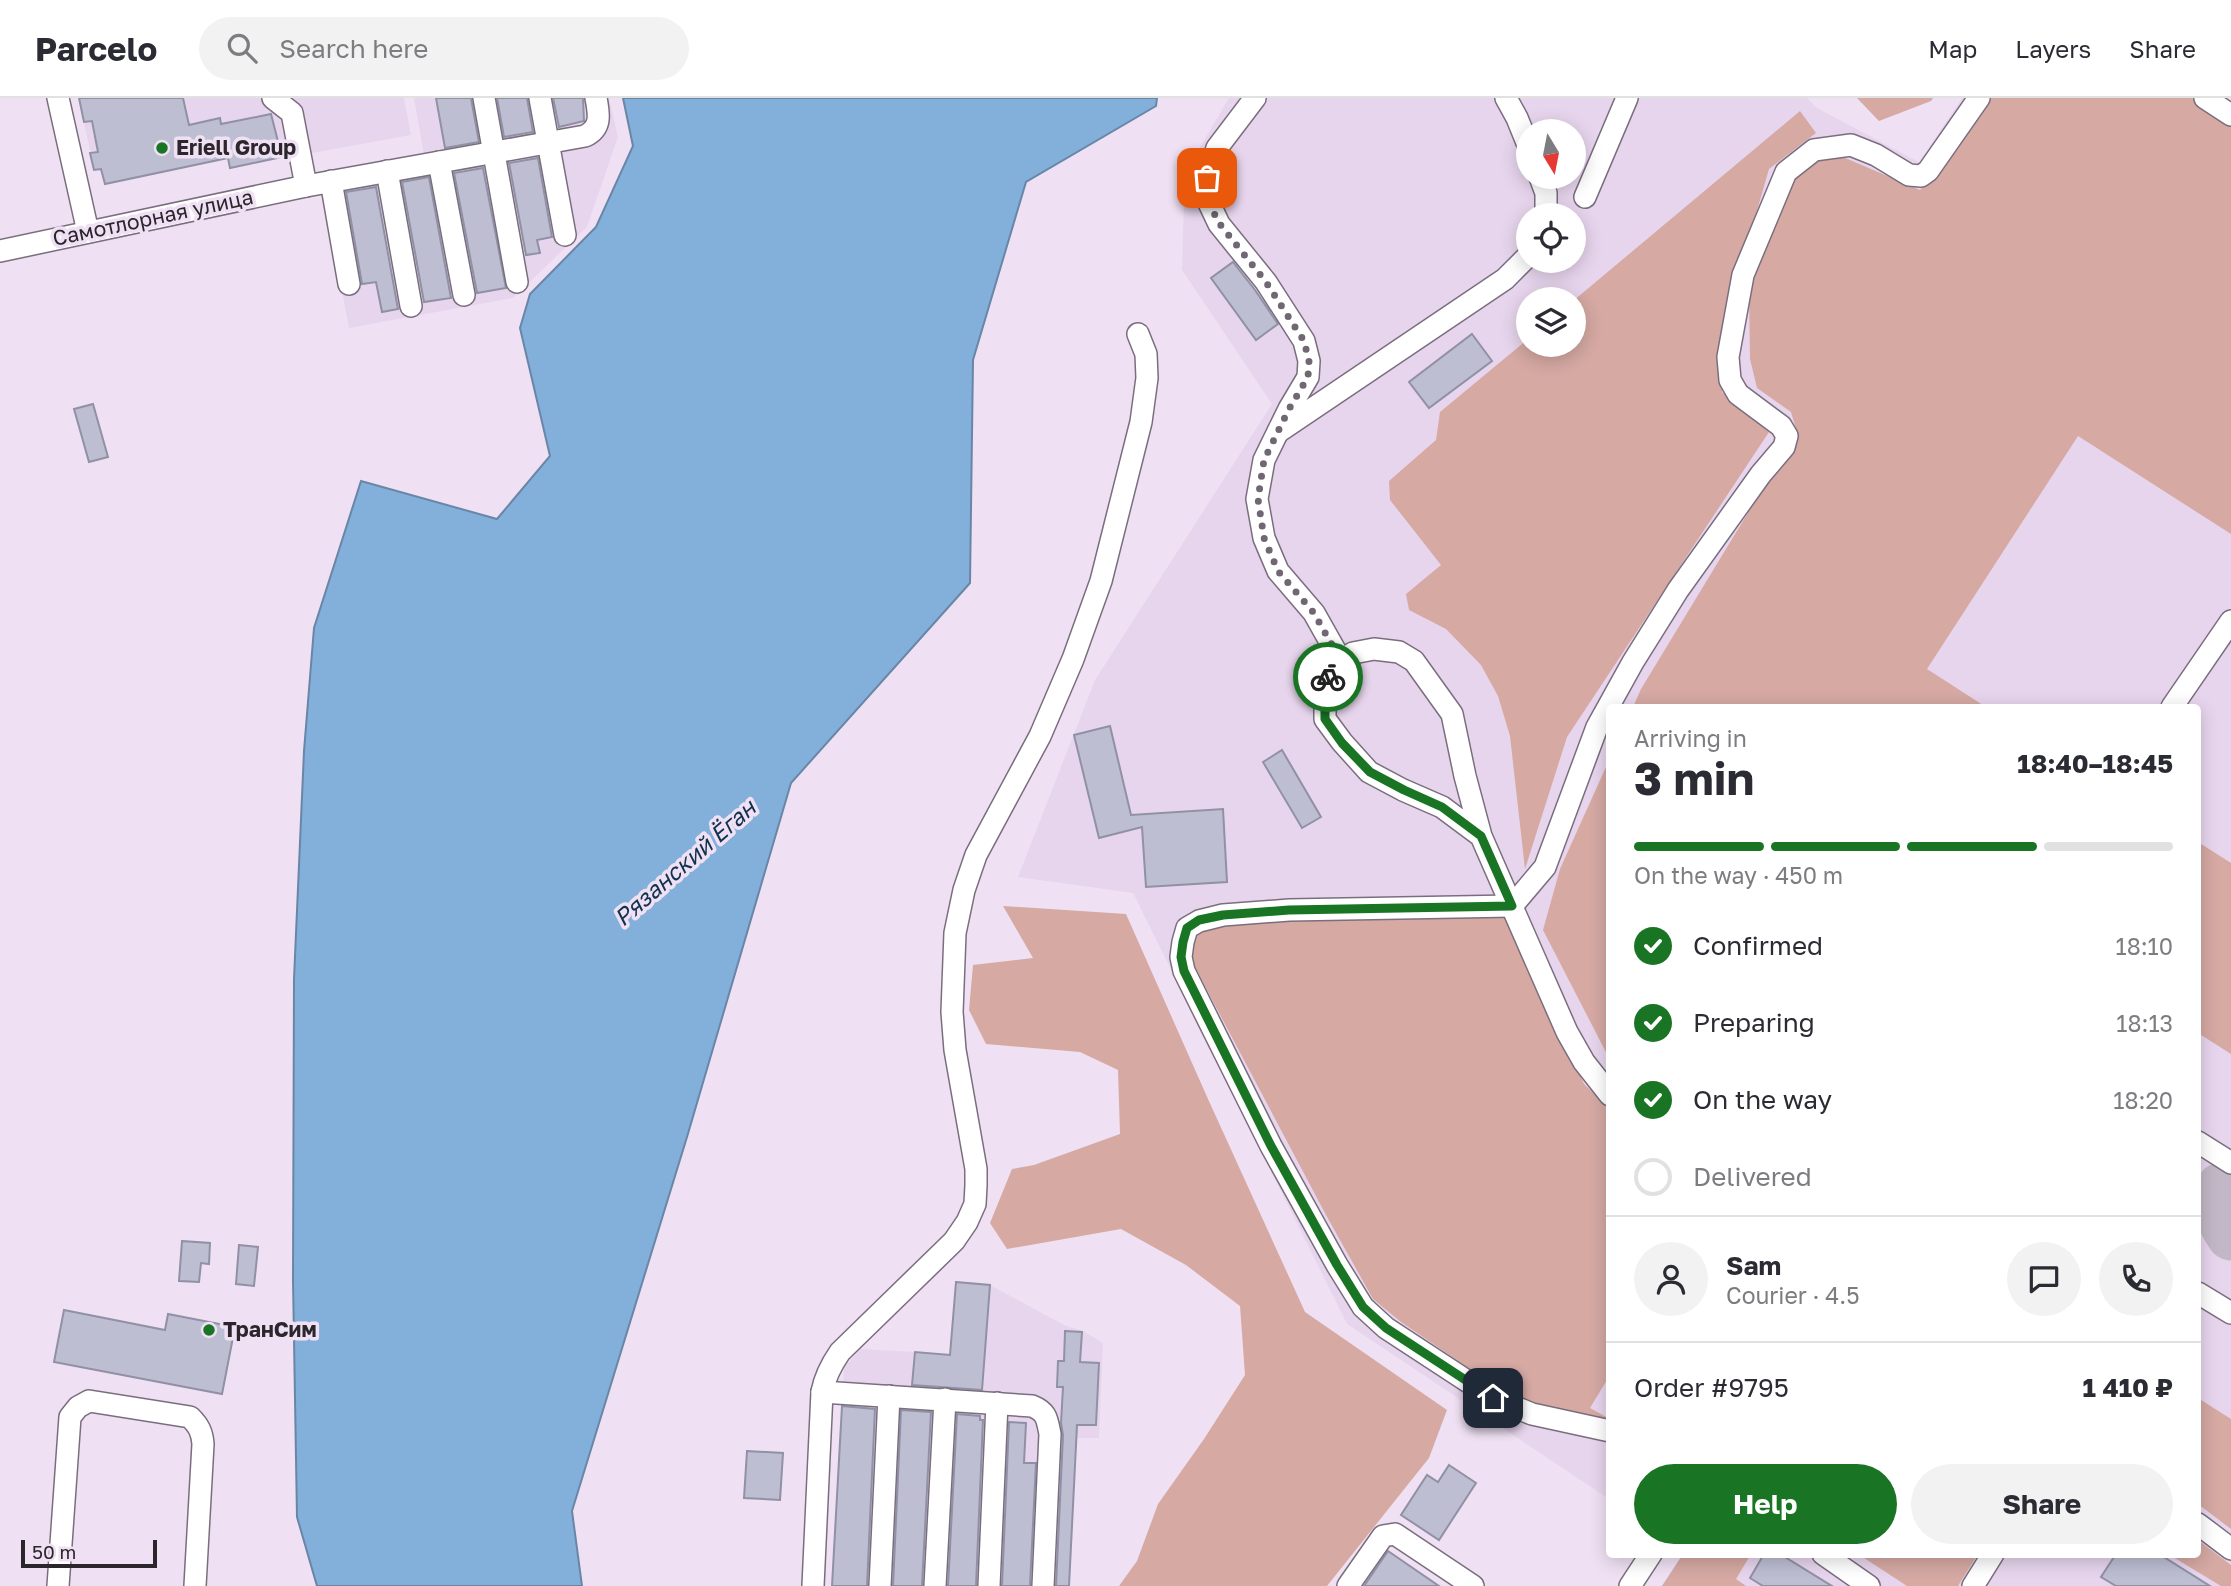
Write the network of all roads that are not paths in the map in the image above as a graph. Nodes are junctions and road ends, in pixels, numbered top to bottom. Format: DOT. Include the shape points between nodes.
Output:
graph roads {
  1 [pos="58,98"];
  2 [pos="273,98"];
  3 [pos="484,98"];
  4 [pos="540,98"];
  5 [pos="596,98"];
  6 [pos="1255,98"];
  7 [pos="1506,98"];
  8 [pos="1627,98"];
  9 [pos="1979,98"];
  10 [pos="2205,98"];
  11 [pos="2231,115"];
  12 [pos="1517,119"];
  13 [pos="548,142"];
  14 [pos="494,152"];
  15 [pos="439,162"];
  16 [pos="387,171"];
  17 [pos="331,181"];
  18 [pos="306,186"];
  19 [pos="1585,197"];
  20 [pos="88,232"];
  21 [pos="565,235"];
  22 [pos="0,251"];
  23 [pos="1516,268"];
  24 [pos="517,282"];
  25 [pos="349,284"];
  26 [pos="464,295"];
  27 [pos="411,306"];
  28 [pos="1138,334"];
  29 [pos="1278,433"];
  30 [pos="2231,621"];
  31 [pos="1341,661"];
  32 [pos="1610,704"];
  33 [pos="2174,704"];
  34 [pos="1606,711"];
  35 [pos="1481,836"];
  36 [pos="1512,906"];
  37 [pos="1606,1090"];
  38 [pos="2201,1144"];
  39 [pos="2231,1163"];
  40 [pos="2201,1295"];
  41 [pos="2231,1313"];
  42 [pos="822,1392"];
  43 [pos="889,1396"];
  44 [pos="945,1399"];
  45 [pos="997,1403"];
  46 [pos="1606,1430"];
  47 [pos="2201,1526"];
  48 [pos="2231,1549"];
  49 [pos="1648,1558"];
  50 [pos="1829,1558"];
  51 [pos="1990,1558"];
  52 [pos="58,1586"];
  53 [pos="195,1586"];
  54 [pos="813,1586"];
  55 [pos="880,1586"];
  56 [pos="935,1586"];
  57 [pos="989,1586"];
  58 [pos="1043,1586"];
  59 [pos="1348,1586"];
  60 [pos="1473,1586"];
  61 [pos="1630,1586"];
  62 [pos="1870,1586"];
  63 [pos="1973,1586"];
  1 -- 20 [label="street"];
  2 -- 18 [label="street" via="292,113"];
  3 -- 14 [label="street"];
  4 -- 13 [label="street"];
  5 -- 13 [label="street, Самотлорная улица" via="599,113 594,131"];
  6 -- 29 [label="street" via="1217,148 1207,178 1209,203 1219,223 1266,282 1304,341 1308,377"];
  7 -- 12 [label="street"];
  8 -- 19 [label="street"];
  9 -- 32 [label="street" via="1921,176 1851,145 1814,150 1786,172 1743,275 1728,357 1730,380 1738,394 1781,426 1787,436 1784,447 1678,590"];
  10 -- 11 [label="street"];
  13 -- 14 [label="street, Самотлорная улица"];
  13 -- 21 [label="street"];
  14 -- 15 [label="street, Самотлорная улица"];
  14 -- 24 [label="street"];
  15 -- 16 [label="street, Самотлорная улица"];
  15 -- 26 [label="street"];
  16 -- 17 [label="street, Самотлорная улица"];
  16 -- 27 [label="street"];
  17 -- 18 [label="street, Самотлорная улица"];
  17 -- 25 [label="street"];
  18 -- 20 [label="street, Самотлорная улица"];
  20 -- 22 [label="street, Самотлорная улица"];
  23 -- 29 [label="street"];
  28 -- 42 [label="street" via="1146,354 1147,378 1141,422 1101,581 1040,736 976,855 955,933 952,1012 976,1169 975,1204 954,1241 840,1352"];
  29 -- 31 [label="street" via="1264,460 1258,499 1264,538 1278,571 1314,613"];
  30 -- 33 [label="street"];
  31 -- 35 [label="street" via="1329,674 1325,719 1342,743 1370,772 1442,807"];
  31 -- 35 [label="street" via="1374,649 1399,652 1414,661 1452,714"];
  34 -- 36 [label="street" via="1545,867"];
  35 -- 36 [label="street"];
  36 -- 37 [label="street" via="1567,1032"];
  36 -- 46 [label="street" via="1223,915 1187,928 1181,957 1271,1146 1363,1307 1386,1328 1493,1398 1532,1414"];
  38 -- 39 [label="street"];
  40 -- 41 [label="street"];
  42 -- 43 [label="street"];
  42 -- 54 [label="street"];
  43 -- 44 [label="street"];
  43 -- 55 [label="street"];
  44 -- 45 [label="street"];
  44 -- 56 [label="street"];
  45 -- 57 [label="street"];
  45 -- 58 [label="street" via="1031,1406 1042,1410 1048,1420"];
  47 -- 48 [label="street"];
  49 -- 61 [label="street"];
  50 -- 62 [label="street"];
  51 -- 63 [label="street"];
  52 -- 53 [label="street" via="70,1417 89,1401 190,1417 198,1425 203,1444"];
  59 -- 60 [label="street" via="1388,1534 1395,1534"];
}
